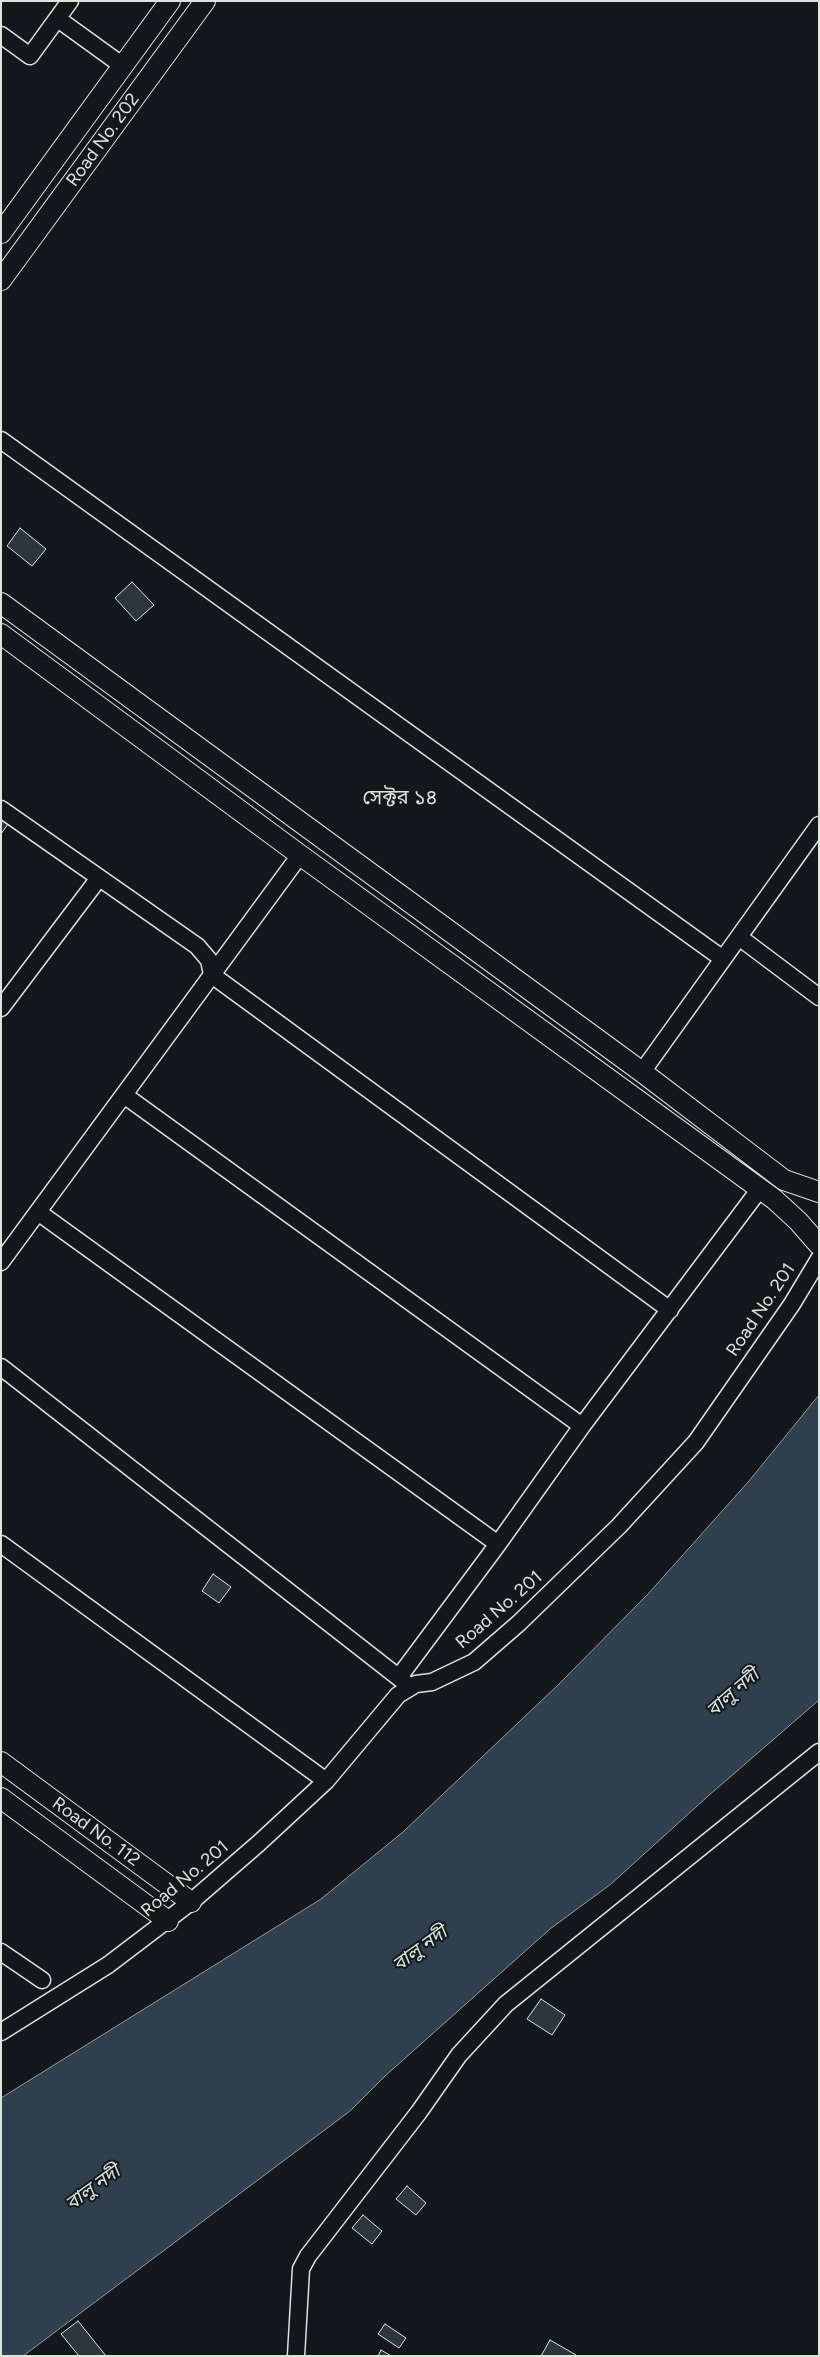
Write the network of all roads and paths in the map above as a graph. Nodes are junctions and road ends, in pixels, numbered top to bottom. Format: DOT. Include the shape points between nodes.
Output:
graph roads {
  1 [pos="70,1"];
  2 [pos="170,1"];
  3 [pos="206,1"];
  4 [pos="58,19"];
  5 [pos="1,35"];
  6 [pos="123,66"];
  7 [pos="1,233"];
  8 [pos="1,280"];
  9 [pos="1,440"];
  10 [pos="1,603"];
  11 [pos="1,634"];
  12 [pos="1,809"];
  13 [pos="819,825"];
  14 [pos="300,855"];
  15 [pos="99,878"];
  16 [pos="738,937"];
  17 [pos="723,959"];
  18 [pos="212,975"];
  19 [pos="819,997"];
  20 [pos="1,1008"];
  21 [pos="642,1072"];
  22 [pos="124,1094"];
  23 [pos="759,1190"];
  24 [pos="819,1192"];
  25 [pos="38,1212"];
  26 [pos="819,1245"];
  27 [pos="819,1258"];
  28 [pos="1,1262"];
  29 [pos="670,1310"];
  30 [pos="1,1367"];
  31 [pos="582,1426"];
  32 [pos="1,1544"];
  33 [pos="498,1544"];
  34 [pos="405,1682"];
  35 [pos="819,1752"];
  36 [pos="1,1762"];
  37 [pos="326,1781"];
  38 [pos="1,1798"];
  39 [pos="191,1902"];
  40 [pos="168,1921"];
  41 [pos="1,1952"];
  42 [pos="42,1980"];
  43 [pos="1,2032"];
  44 [pos="296,2356"];
  1 -- 4 [label="street"];
  2 -- 6 [label="street, Road No. 202"];
  3 -- 8 [label="street, Road No. 202"];
  4 -- 5 [label="street" via="30,56"];
  4 -- 6 [label="street"];
  6 -- 7 [label="street, Road No. 202"];
  9 -- 17 [label="street"];
  10 -- 21 [label="street"];
  11 -- 14 [label="street"];
  12 -- 15 [label="street"];
  13 -- 16 [label="street"];
  14 -- 18 [label="street"];
  14 -- 23 [label="street"];
  15 -- 18 [label="street" via="197,946 209,960"];
  15 -- 20 [label="street"];
  16 -- 17 [label="street"];
  16 -- 19 [label="street"];
  17 -- 21 [label="street"];
  18 -- 22 [label="street"];
  18 -- 29 [label="street"];
  21 -- 24 [label="street" via="784,1180"];
  22 -- 25 [label="street"];
  22 -- 31 [label="street"];
  23 -- 26 [label="street" via="798,1221"];
  23 -- 29 [label="street"];
  25 -- 28 [label="street"];
  25 -- 33 [label="street"];
  27 -- 34 [label="street, Road No. 201" via="792,1304 696,1442 618,1526 518,1624 474,1662 432,1682"];
  29 -- 31 [label="street"];
  30 -- 34 [label="street"];
  31 -- 33 [label="street"];
  32 -- 37 [label="street"];
  33 -- 34 [label="street"];
  34 -- 37 [label="street, Road No. 201" via="398,1695"];
  35 -- 44 [label="street" via="506,2004 459,2055 308,2256 301,2269"];
  36 -- 39 [label="street, Road No. 112"];
  37 -- 39 [label="street, Road No. 201"];
  38 -- 40 [label="street, Road No. 112"];
  39 -- 40 [label="street, Road No. 201"];
  40 -- 43 [label="street, Road No. 201" via="108,1965"];
  41 -- 42 [label="street"];
}
